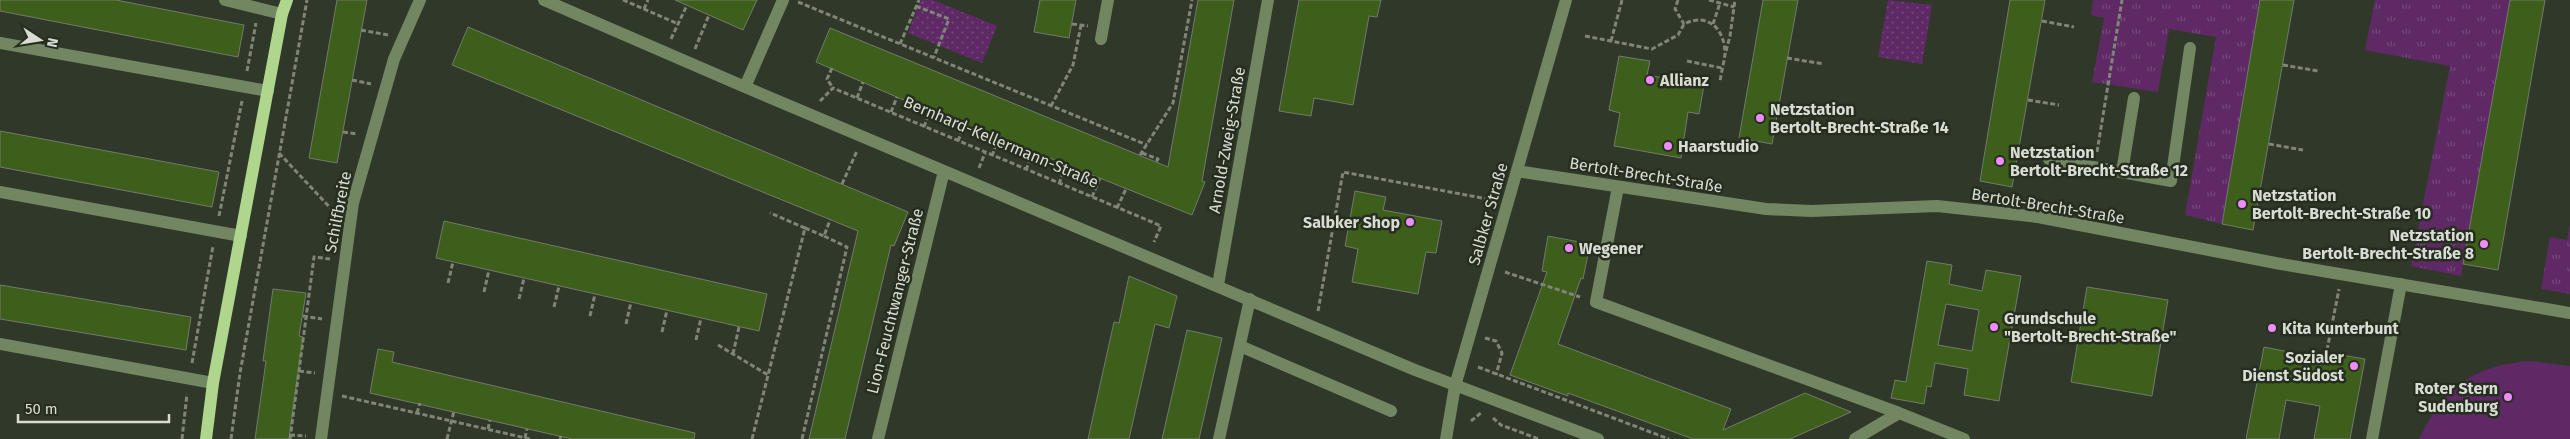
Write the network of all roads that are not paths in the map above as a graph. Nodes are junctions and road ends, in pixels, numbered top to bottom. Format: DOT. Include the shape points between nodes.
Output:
graph roads {
  1 [pos="226,0"];
  2 [pos="281,0"];
  3 [pos="287,0"];
  4 [pos="420,0"];
  5 [pos="544,0"];
  6 [pos="783,0"];
  7 [pos="1108,0"];
  8 [pos="1268,0"];
  9 [pos="1566,0"];
  10 [pos="282,14"];
  11 [pos="1101,39"];
  12 [pos="0,43"];
  13 [pos="2190,48"];
  14 [pos="744,87"];
  15 [pos="268,92"];
  16 [pos="2134,98"];
  17 [pos="2049,159"];
  18 [pos="944,171"];
  19 [pos="1517,171"];
  20 [pos="2122,172"];
  21 [pos="1618,187"];
  22 [pos="0,192"];
  23 [pos="241,236"];
  24 [pos="2401,284"];
  25 [pos="1218,285"];
  26 [pos="1250,299"];
  27 [pos="2570,313"];
  28 [pos="0,344"];
  29 [pos="1240,346"];
  30 [pos="214,383"];
  31 [pos="1455,386"];
  32 [pos="1391,411"];
  33 [pos="1899,413"];
  34 [pos="206,439"];
  35 [pos="321,439"];
  36 [pos="878,439"];
  37 [pos="1219,439"];
  38 [pos="1446,439"];
  39 [pos="1598,439"];
  40 [pos="1855,439"];
  41 [pos="1964,439"];
  42 [pos="2372,439"];
  1 -- 10 [label="street"];
  2 -- 10 [label="main road"];
  3 -- 10 [label="main road"];
  4 -- 35 [label="street, Schilfbreite" via="394,59 353,203"];
  5 -- 14 [label="street"];
  6 -- 14 [label="street"];
  7 -- 11 [label="street"];
  8 -- 25 [label="street, Arnold-Zweig-Straße"];
  9 -- 19 [label="street, Salbker Straße"];
  10 -- 15 [label="main road"];
  12 -- 15 [label="street"];
  13 -- 20 [label="street" via="2171,181"];
  14 -- 18 [label="street"];
  15 -- 23 [label="main road"];
  16 -- 20 [label="street"];
  17 -- 20 [label="street"];
  18 -- 25 [label="street"];
  18 -- 36 [label="street, Lion-Feuchtwanger-Straße"];
  19 -- 21 [label="street, Bertolt-Brecht-Straße"];
  19 -- 31 [label="street, Salbker Straße"];
  21 -- 24 [label="street, Bertolt-Brecht-Straße" via="1766,209 1811,211 1937,206 2038,217"];
  21 -- 33 [label="street" via="1596,302"];
  22 -- 23 [label="street"];
  23 -- 30 [label="main road"];
  24 -- 27 [label="street, Bertolt-Brecht-Straße"];
  24 -- 42 [label="street"];
  25 -- 26 [label="street"];
  26 -- 29 [label="street"];
  26 -- 31 [label="street"];
  28 -- 30 [label="street"];
  29 -- 32 [label="street"];
  29 -- 37 [label="street"];
  30 -- 34 [label="main road"];
  31 -- 38 [label="street, Salbker Straße"];
  31 -- 39 [label="street"];
  33 -- 40 [label="street"];
  33 -- 41 [label="street"];
}
